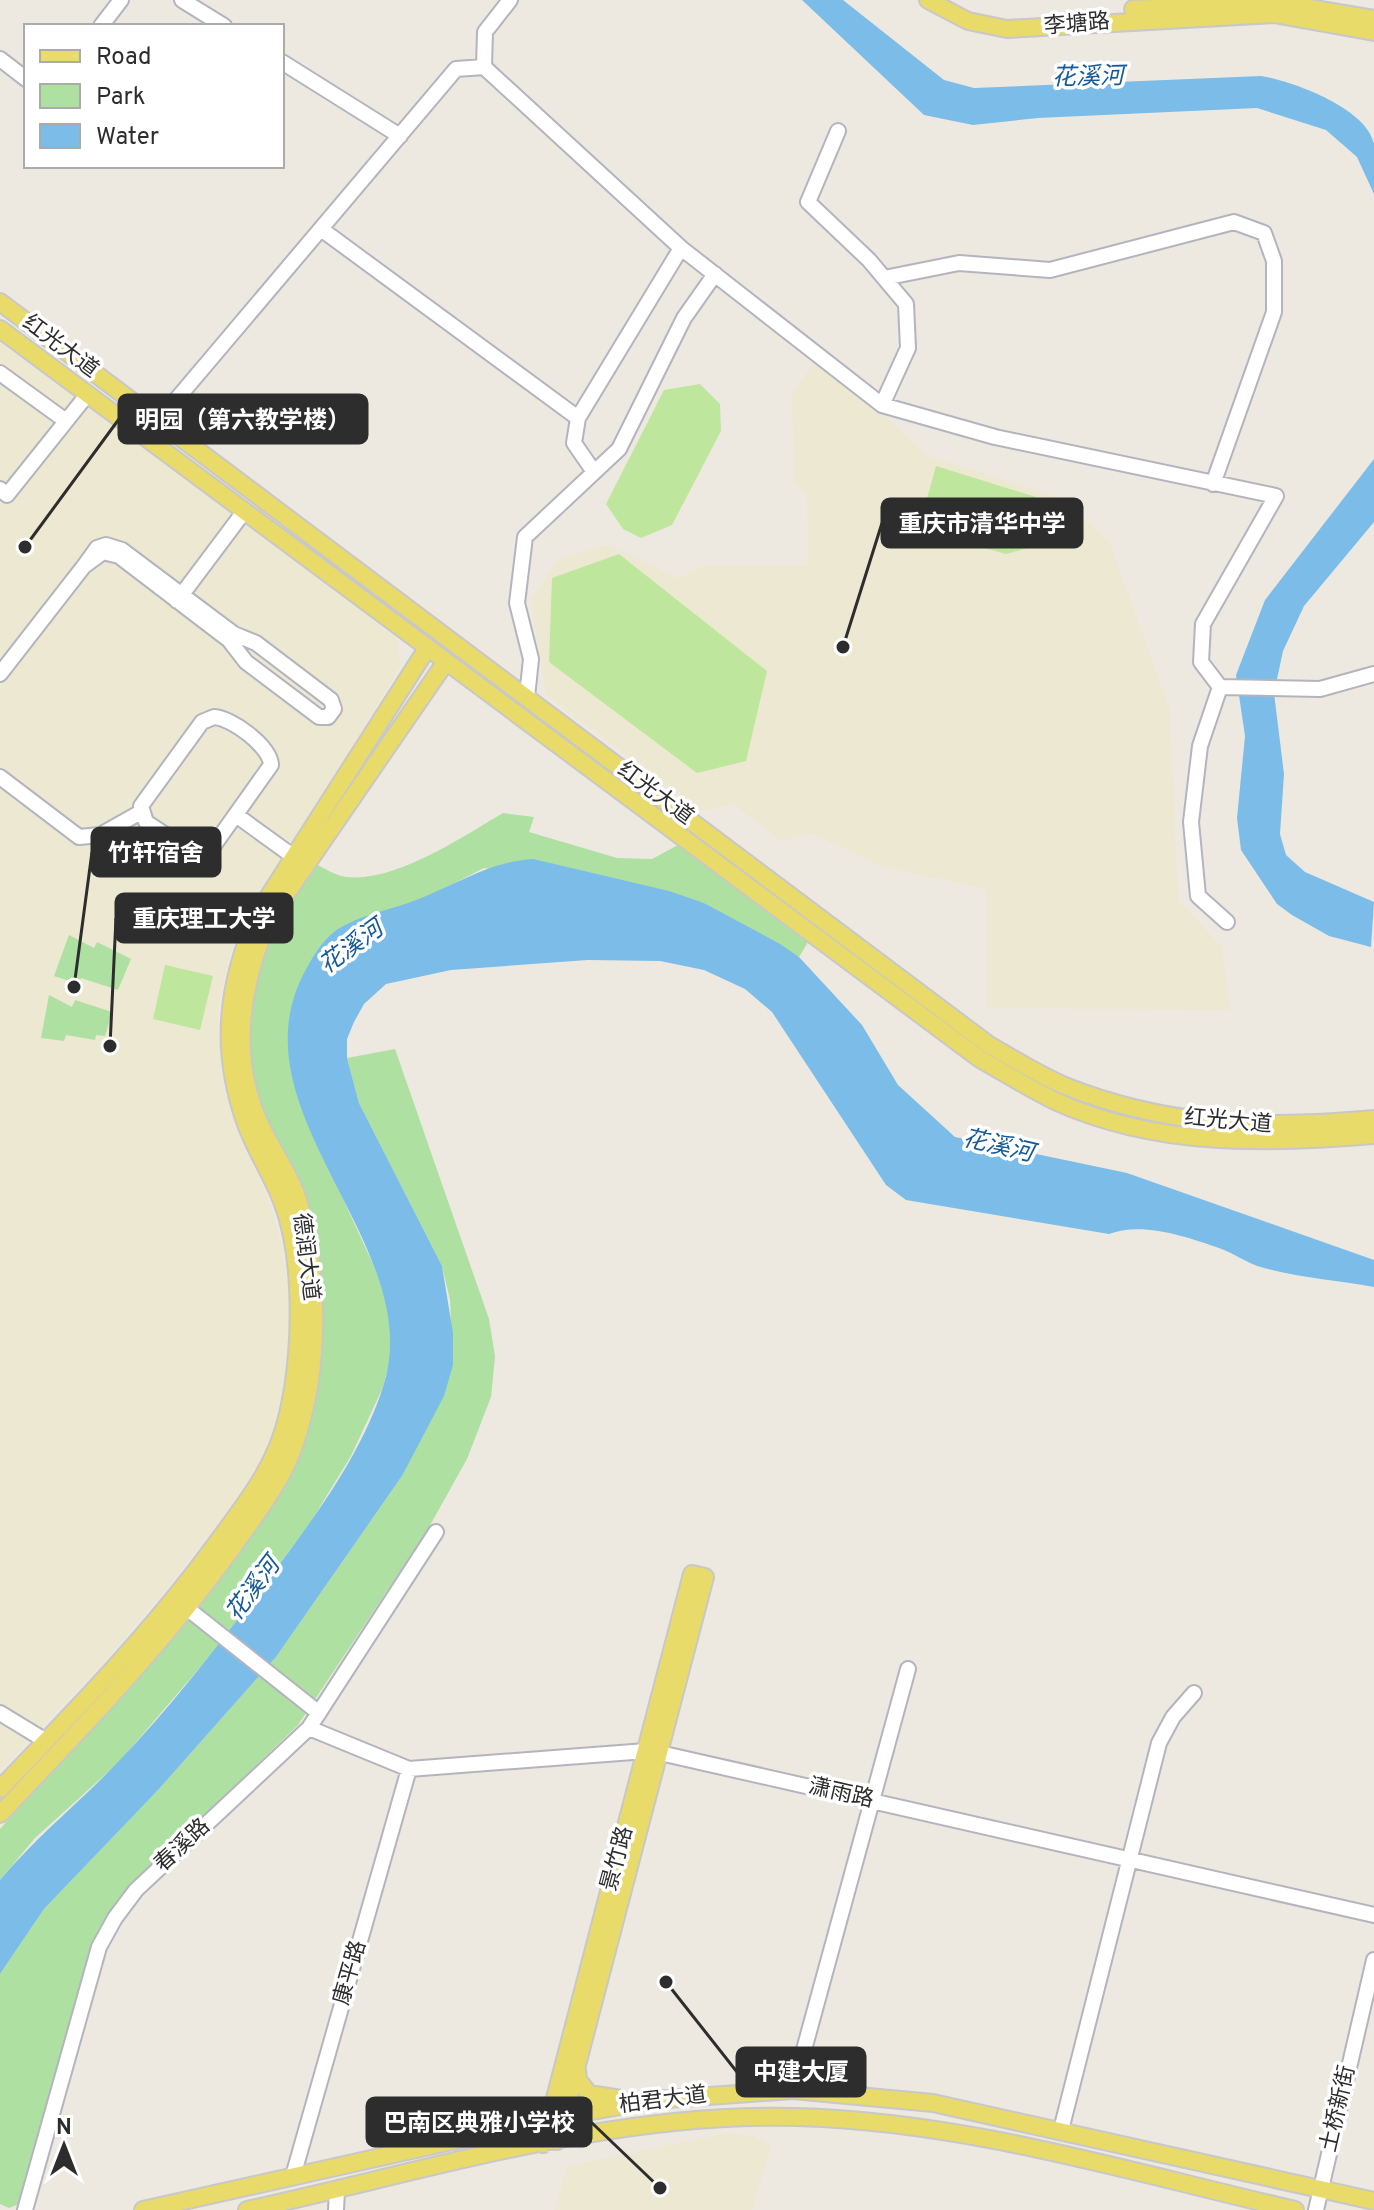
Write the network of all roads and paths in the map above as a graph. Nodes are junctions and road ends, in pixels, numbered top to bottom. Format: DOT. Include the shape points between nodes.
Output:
graph roads {
  1 [pos="121,0"];
  2 [pos="182,0"];
  3 [pos="510,0"];
  4 [pos="928,0"];
  5 [pos="947,0"];
  6 [pos="1156,8"];
  7 [pos="1374,19"];
  8 [pos="103,24"];
  9 [pos="221,24"];
  10 [pos="1374,32"];
  11 [pos="0,59"];
  12 [pos="284,63"];
  13 [pos="484,67"];
  14 [pos="24,77"];
  15 [pos="838,131"];
  16 [pos="400,136"];
  17 [pos="321,229"];
  18 [pos="681,248"];
  19 [pos="715,274"];
  20 [pos="884,278"];
  21 [pos="0,302"];
  22 [pos="0,329"];
  23 [pos="0,373"];
  24 [pos="87,395"];
  25 [pos="882,405"];
  26 [pos="578,418"];
  27 [pos="159,420"];
  28 [pos="66,421"];
  29 [pos="594,472"];
  30 [pos="1213,484"];
  31 [pos="4,492"];
  32 [pos="240,510"];
  33 [pos="176,595"];
  34 [pos="426,650"];
  35 [pos="445,663"];
  36 [pos="0,674"];
  37 [pos="1374,674"];
  38 [pos="1220,687"];
  39 [pos="527,697"];
  40 [pos="0,777"];
  41 [pos="239,811"];
  42 [pos="141,812"];
  43 [pos="296,853"];
  44 [pos="1227,922"];
  45 [pos="1374,1119"];
  46 [pos="1374,1135"];
  47 [pos="436,1532"];
  48 [pos="698,1576"];
  49 [pos="195,1614"];
  50 [pos="908,1669"];
  51 [pos="1194,1693"];
  52 [pos="0,1713"];
  53 [pos="319,1713"];
  54 [pos="309,1728"];
  55 [pos="46,1741"];
  56 [pos="653,1752"];
  57 [pos="409,1769"];
  58 [pos="0,1789"];
  59 [pos="874,1801"];
  60 [pos="0,1814"];
  61 [pos="1130,1860"];
  62 [pos="1374,1915"];
  63 [pos="1374,1960"];
  64 [pos="577,2070"];
  65 [pos="793,2090"];
  66 [pos="654,2100"];
  67 [pos="979,2112"];
  68 [pos="557,2118"];
  69 [pos="1061,2130"];
  70 [pos="959,2132"];
  71 [pos="550,2142"];
  72 [pos="293,2176"];
  73 [pos="1321,2189"];
  74 [pos="337,2190"];
  75 [pos="1374,2201"];
  76 [pos="25,2210"];
  77 [pos="143,2210"];
  78 [pos="247,2210"];
  79 [pos="336,2210"];
  80 [pos="1295,2210"];
  81 [pos="1316,2210"];
  1 -- 8 [label="street"];
  2 -- 9 [label="street"];
  3 -- 13 [label="street" via="485,32"];
  4 -- 6 [label="main road, 李塘路" via="968,21 1007,29"];
  5 -- 6 [label="main road, 李塘路" via="1008,20"];
  6 -- 7 [label="main road, 李塘路" via="1274,2"];
  6 -- 10 [label="main road, 李塘路" via="1274,14"];
  11 -- 14 [label="street"];
  12 -- 16 [label="street"];
  13 -- 16 [label="street" via="456,69"];
  13 -- 18 [label="street"];
  15 -- 20 [label="street" via="808,202"];
  16 -- 17 [label="street"];
  17 -- 26 [label="street"];
  17 -- 27 [label="street"];
  18 -- 19 [label="street"];
  18 -- 26 [label="street"];
  19 -- 25 [label="street"];
  19 -- 29 [label="street" via="684,318 619,449"];
  20 -- 25 [label="street" via="906,304 908,348"];
  20 -- 30 [label="street" via="959,263 1050,270 1234,222 1264,233 1274,261 1274,312"];
  21 -- 27 [label="main road, 红光大道"];
  22 -- 24 [label="main road, 红光大道"];
  23 -- 28 [label="street"];
  24 -- 28 [label="street"];
  24 -- 32 [label="main road, 红光大道"];
  25 -- 30 [label="street" via="995,437"];
  26 -- 29 [label="street" via="574,443"];
  27 -- 39 [label="main road, 红光大道"];
  28 -- 31 [label="street"];
  29 -- 39 [label="street" via="525,537 517,603 531,659"];
  30 -- 38 [label="street" via="1276,496 1203,624 1201,662"];
  32 -- 33 [label="street"];
  32 -- 34 [label="main road, 红光大道"];
  33 -- 33 [label="street" via="229,640 246,662 319,717 328,717 334,709 331,700 256,643"];
  33 -- 36 [label="street" via="111,545 97,548"];
  34 -- 35 [label="main road, 红光大道"];
  34 -- 43 [label="main road, 德润大道"];
  35 -- 46 [label="main road, 红光大道" via="975,1056 1056,1101 1119,1122 1205,1138 1292,1142"];
  35 -- 49 [label="main road, 德润大道" via="269,919 252,960 241,1012 245,1075 258,1121 298,1199 312,1279 312,1362 296,1441"];
  37 -- 38 [label="street" via="1320,689"];
  38 -- 44 [label="street" via="1200,746 1191,822 1198,896"];
  39 -- 45 [label="main road, 红光大道" via="989,1045 1062,1085 1181,1119 1291,1127"];
  40 -- 42 [label="street" via="79,837 100,835"];
  41 -- 42 [label="street" via="212,848 193,853 146,822"];
  41 -- 42 [label="street" via="270,770 271,759 226,719 214,717 202,722 144,800"];
  41 -- 43 [label="street"];
  43 -- 55 [label="main road, 德润大道" via="258,913 239,956 228,1012 233,1080 246,1125 283,1203 298,1284 297,1361 280,1440 253,1493 179,1595"];
  47 -- 53 [label="street, 春溪路"];
  48 -- 56 [label="main road, 景竹路"];
  49 -- 53 [label="street"];
  49 -- 60 [label="main road, 德润大道"];
  50 -- 59 [label="street"];
  51 -- 61 [label="street" via="1159,1743"];
  52 -- 55 [label="street"];
  53 -- 54 [label="street, 春溪路"];
  54 -- 57 [label="street, 潇雨路"];
  54 -- 76 [label="street, 春溪路" via="136,1890 115,1918 99,1947"];
  55 -- 58 [label="main road, 德润大道"];
  56 -- 57 [label="street, 潇雨路"];
  56 -- 59 [label="street, 潇雨路"];
  56 -- 64 [label="main road, 景竹路"];
  56 -- 68 [label="main road, 景竹路"];
  57 -- 72 [label="street, 康平路"];
  59 -- 61 [label="street, 潇雨路"];
  59 -- 65 [label="street"];
  61 -- 62 [label="street, 潇雨路"];
  61 -- 69 [label="street"];
  63 -- 73 [label="street, 土桥新街"];
  64 -- 66 [label="main road" via="583,2088 596,2098"];
  64 -- 68 [label="main road, 景竹路"];
  65 -- 66 [label="main road, 柏君大道"];
  65 -- 67 [label="main road, 柏君大道" via="891,2097"];
  66 -- 68 [label="main road, 柏君大道"];
  67 -- 69 [label="main road, 柏君大道"];
  67 -- 70 [label="main road" via="951,2116 950,2124"];
  68 -- 71 [label="main road, 景竹路"];
  68 -- 72 [label="main road, 柏君大道"];
  69 -- 73 [label="main road, 柏君大道"];
  70 -- 71 [label="main road, 柏君大道" via="851,2119 743,2117"];
  70 -- 80 [label="main road, 柏君大道"];
  71 -- 74 [label="main road, 柏君大道"];
  72 -- 77 [label="main road, 柏君大道"];
  73 -- 75 [label="main road, 柏君大道"];
  73 -- 81 [label="street, 土桥新街"];
  74 -- 78 [label="main road, 柏君大道"];
  74 -- 79 [label="street"];
}
